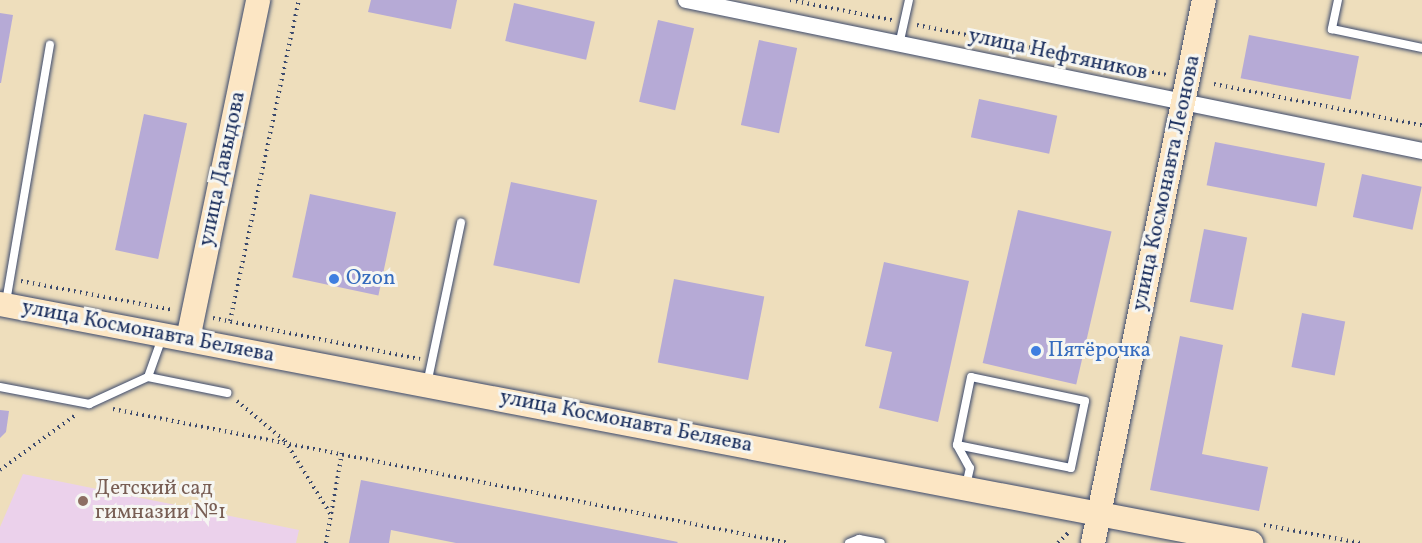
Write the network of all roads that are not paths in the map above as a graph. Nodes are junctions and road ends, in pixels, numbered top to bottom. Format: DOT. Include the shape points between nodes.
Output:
graph roads {
  1 [pos="258,0"];
  2 [pos="686,0"];
  3 [pos="909,0"];
  4 [pos="1204,0"];
  5 [pos="1338,0"];
  6 [pos="50,45"];
  7 [pos="899,45"];
  8 [pos="1422,48"];
  9 [pos="1183,104"];
  10 [pos="1422,152"];
  11 [pos="461,223"];
  12 [pos="3,304"];
  13 [pos="163,334"];
  14 [pos="188,339"];
  15 [pos="148,377"];
  16 [pos="427,384"];
  17 [pos="0,387"];
  18 [pos="227,393"];
  19 [pos="957,445"];
  20 [pos="966,487"];
  21 [pos="1099,512"];
  22 [pos="849,543"];
  23 [pos="880,543"];
  24 [pos="1093,543"];
  25 [pos="1251,543"];
  1 -- 14 [label="street, улица Давыдова"];
  2 -- 7 [label="street, улица Нефтяников"];
  3 -- 7 [label="lane"];
  4 -- 9 [label="street, улица Космонавта Леонова"];
  5 -- 8 [label="lane" via="1332,29"];
  6 -- 12 [label="lane"];
  7 -- 9 [label="street, улица Нефтяников"];
  9 -- 10 [label="street, улица Нефтяников"];
  9 -- 21 [label="street, улица Космонавта Леонова"];
  11 -- 16 [label="lane"];
  12 -- 13 [label="street, улица Космонавта Беляева"];
  13 -- 14 [label="street, улица Космонавта Беляева"];
  13 -- 15 [label="lane"];
  14 -- 16 [label="street, улица Космонавта Беляева"];
  15 -- 17 [label="lane" via="90,404"];
  15 -- 18 [label="lane"];
  16 -- 20 [label="street, улица Космонавта Беляева"];
  19 -- 19 [label="lane" via="1071,468 1085,401 971,377"];
  19 -- 20 [label="lane" via="970,468"];
  20 -- 21 [label="street, улица Космонавта Беляева"];
  21 -- 24 [label="street, улица Космонавта Леонова"];
  21 -- 25 [label="street, улица Космонавта Беляева"];
  22 -- 23 [label="lane" via="859,539"];
}
